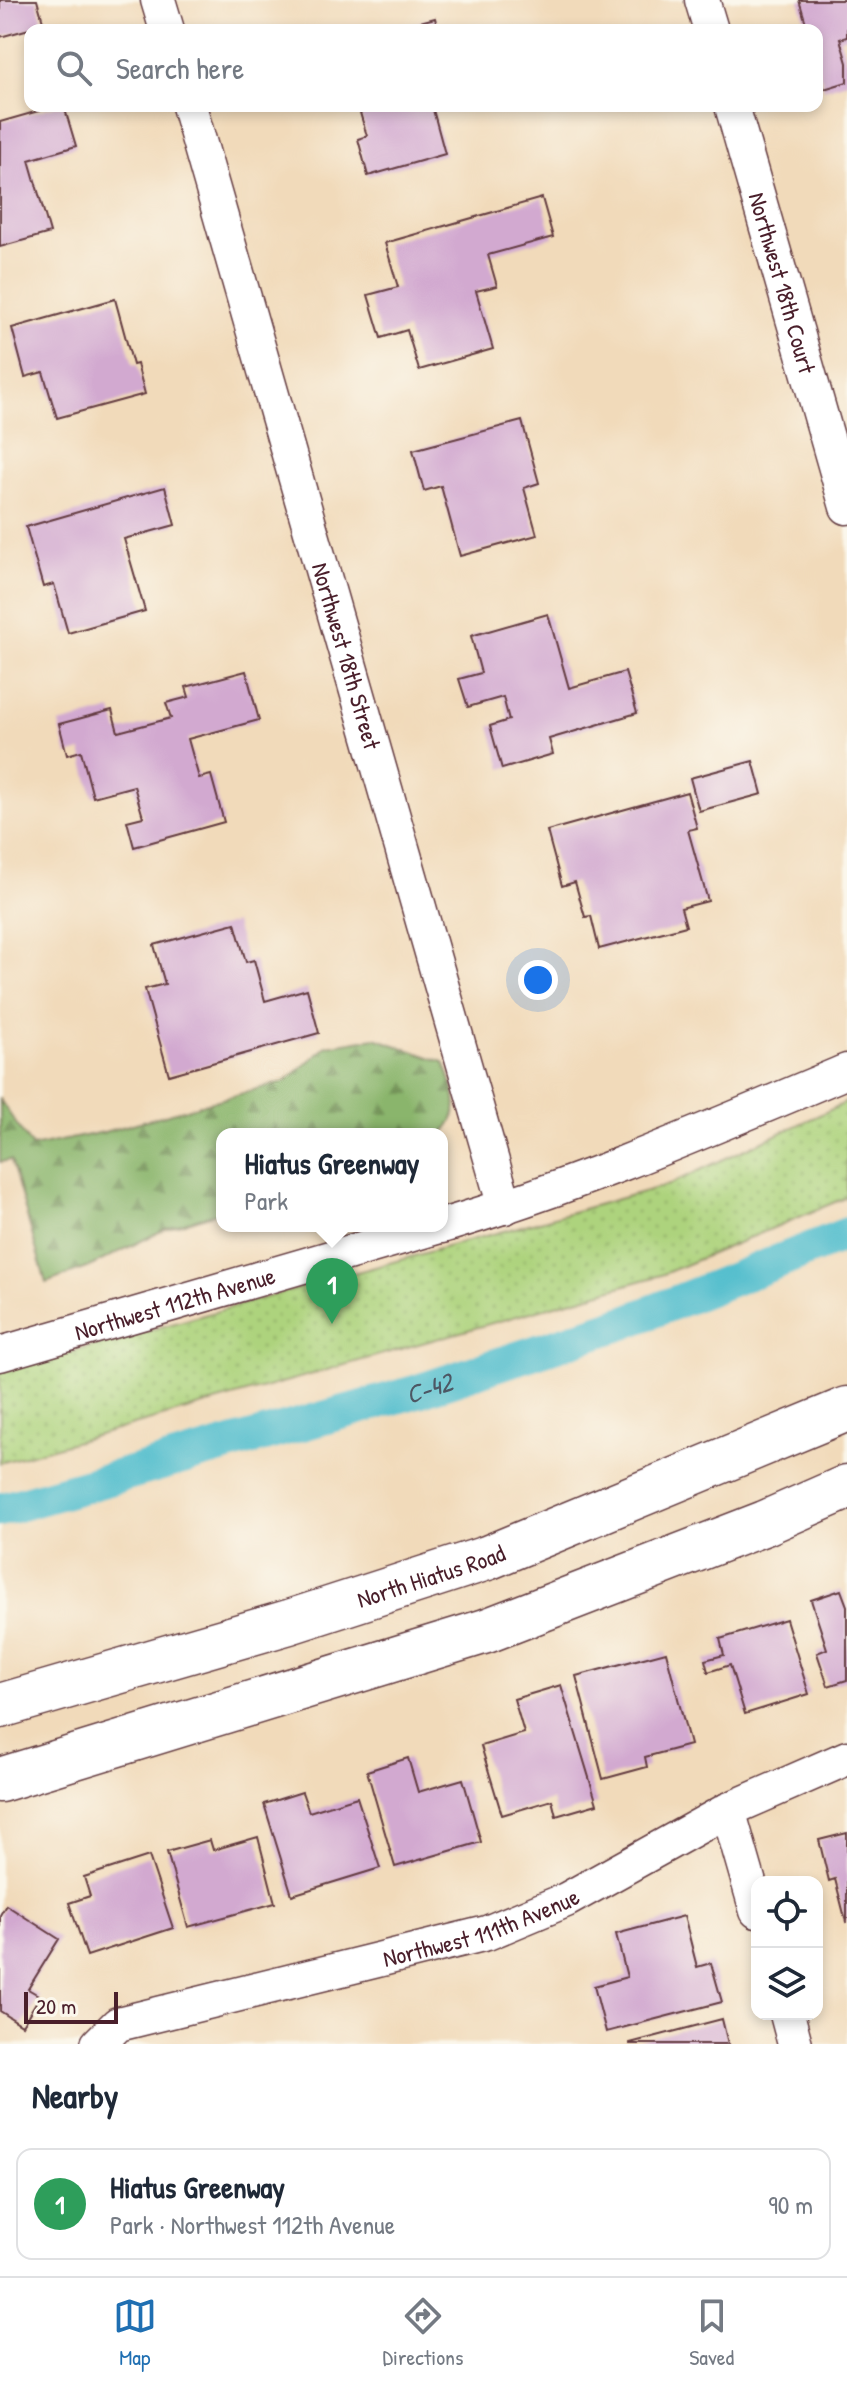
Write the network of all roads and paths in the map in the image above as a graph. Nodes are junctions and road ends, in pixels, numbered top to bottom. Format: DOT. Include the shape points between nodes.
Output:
graph roads {
  1 [pos="158,0"];
  2 [pos="702,0"];
  3 [pos="165,24"];
  4 [pos="709,24"];
  5 [pos="191,112"];
  6 [pos="734,112"];
  7 [pos="847,507"];
  8 [pos="847,1071"];
  9 [pos="505,1207"];
  10 [pos="448,1224"];
  11 [pos="420,1232"];
  12 [pos="0,1354"];
  13 [pos="847,1409"];
  14 [pos="847,1487"];
  15 [pos="0,1706"];
  16 [pos="847,1758"];
  17 [pos="0,1780"];
  18 [pos="728,1810"];
  19 [pos="751,1890"];
  20 [pos="789,2020"];
  21 [pos="98,2044"];
  22 [pos="795,2044"];
  1 -- 3 [label="street"];
  2 -- 4 [label="street"];
  5 -- 9 [label="street, Northwest 18th Street"];
  6 -- 7 [label="street, Northwest 18th Court"];
  8 -- 9 [label="street, Northwest 112th Avenue" via="600,1174"];
  9 -- 10 [label="street, Northwest 112th Avenue"];
  11 -- 12 [label="street, Northwest 112th Avenue"];
  13 -- 15 [label="main road, North Hiatus Road" via="487,1558"];
  14 -- 17 [label="main road" via="486,1631"];
  16 -- 18 [label="street, Northwest 111th Avenue"];
  18 -- 19 [label="street"];
  18 -- 21 [label="street, Northwest 111th Avenue" via="566,1900 487,1933 118,2024"];
  20 -- 22 [label="street"];
}
